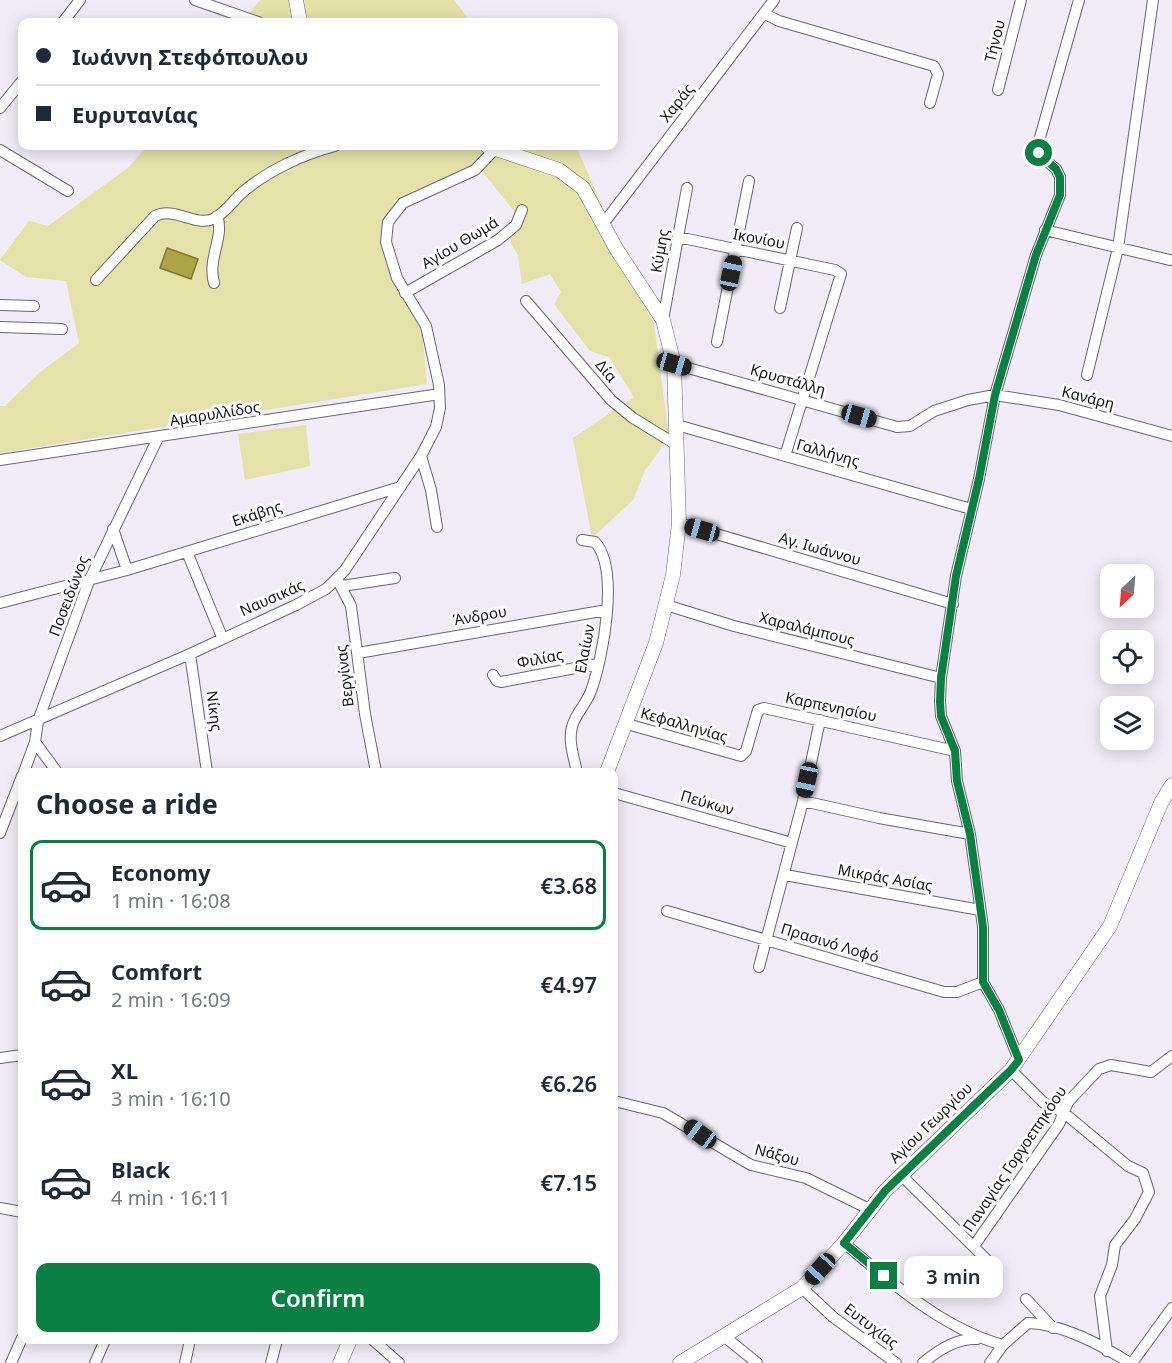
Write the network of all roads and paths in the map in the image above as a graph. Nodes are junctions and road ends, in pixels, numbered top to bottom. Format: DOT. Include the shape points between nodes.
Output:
graph roads {
  1 [pos="80,0"];
  2 [pos="195,0"];
  3 [pos="296,0"];
  4 [pos="774,0"];
  5 [pos="1021,0"];
  6 [pos="1079,0"];
  7 [pos="1154,0"];
  8 [pos="765,14"];
  9 [pos="66,18"];
  10 [pos="247,18"];
  11 [pos="299,18"];
  12 [pos="18,86"];
  13 [pos="998,90"];
  14 [pos="930,103"];
  15 [pos="0,108"];
  16 [pos="0,150"];
  17 [pos="321,150"];
  18 [pos="489,150"];
  19 [pos="500,150"];
  20 [pos="749,181"];
  21 [pos="687,188"];
  22 [pos="68,191"];
  23 [pos="522,210"];
  24 [pos="217,216"];
  25 [pos="603,224"];
  26 [pos="797,228"];
  27 [pos="1045,230"];
  28 [pos="678,237"];
  29 [pos="1118,248"];
  30 [pos="736,250"];
  31 [pos="790,260"];
  32 [pos="1170,260"];
  33 [pos="96,280"];
  34 [pos="214,283"];
  35 [pos="405,293"];
  36 [pos="526,301"];
  37 [pos="0,305"];
  38 [pos="34,306"];
  39 [pos="780,308"];
  40 [pos="663,320"];
  41 [pos="0,327"];
  42 [pos="62,329"];
  43 [pos="717,342"];
  44 [pos="674,364"];
  45 [pos="436,372"];
  46 [pos="1087,375"];
  47 [pos="433,395"];
  48 [pos="995,395"];
  49 [pos="802,400"];
  50 [pos="440,408"];
  51 [pos="677,425"];
  52 [pos="1172,436"];
  53 [pos="158,438"];
  54 [pos="677,445"];
  55 [pos="421,456"];
  56 [pos="785,456"];
  57 [pos="0,460"];
  58 [pos="397,488"];
  59 [pos="971,509"];
  60 [pos="679,523"];
  61 [pos="437,527"];
  62 [pos="113,529"];
  63 [pos="582,540"];
  64 [pos="187,552"];
  65 [pos="127,570"];
  66 [pos="395,578"];
  67 [pos="89,580"];
  68 [pos="339,582"];
  69 [pos="0,603"];
  70 [pos="952,604"];
  71 [pos="666,605"];
  72 [pos="607,610"];
  73 [pos="222,637"];
  74 [pos="358,653"];
  75 [pos="190,654"];
  76 [pos="597,664"];
  77 [pos="494,675"];
  78 [pos="941,678"];
  79 [pos="820,720"];
  80 [pos="38,721"];
  81 [pos="627,724"];
  82 [pos="0,736"];
  83 [pos="35,742"];
  84 [pos="955,751"];
  85 [pos="733,754"];
  86 [pos="25,768"];
  87 [pos="54,768"];
  88 [pos="206,768"];
  89 [pos="375,768"];
  90 [pos="576,768"];
  91 [pos="609,768"];
  92 [pos="1172,785"];
  93 [pos="18,788"];
  94 [pos="618,794"];
  95 [pos="803,801"];
  96 [pos="12,804"];
  97 [pos="18,808"];
  98 [pos="0,833"];
  99 [pos="970,834"];
  100 [pos="792,843"];
  101 [pos="785,875"];
  102 [pos="980,910"];
  103 [pos="667,911"];
  104 [pos="765,939"];
  105 [pos="759,967"];
  106 [pos="983,982"];
  107 [pos="18,1056"];
  108 [pos="1172,1056"];
  109 [pos="0,1058"];
  110 [pos="1015,1065"];
  111 [pos="618,1102"];
  112 [pos="1063,1112"];
  113 [pos="901,1175"];
  114 [pos="0,1208"];
  115 [pos="869,1209"];
  116 [pos="18,1211"];
  117 [pos="844,1243"];
  118 [pos="974,1246"];
  119 [pos="988,1261"];
  120 [pos="802,1288"];
  121 [pos="1026,1299"];
  122 [pos="1172,1308"];
  123 [pos="1053,1328"];
  124 [pos="725,1337"];
  125 [pos="980,1339"];
  126 [pos="19,1344"];
  127 [pos="103,1344"];
  128 [pos="189,1344"];
  129 [pos="276,1344"];
  130 [pos="348,1344"];
  131 [pos="378,1344"];
  132 [pos="1003,1345"];
  133 [pos="1107,1351"];
  134 [pos="1126,1362"];
  135 [pos="11,1363"];
  136 [pos="95,1363"];
  137 [pos="185,1363"];
  138 [pos="272,1363"];
  139 [pos="340,1363"];
  140 [pos="399,1363"];
  141 [pos="680,1363"];
  142 [pos="757,1363"];
  143 [pos="896,1363"];
  144 [pos="922,1363"];
  145 [pos="990,1363"];
  1 -- 9 [label="street"];
  2 -- 10 [label="street"];
  3 -- 11 [label="main road"];
  4 -- 8 [label="street, Χαράς"];
  5 -- 13 [label="street, Τήνου"];
  6 -- 27 [label="street" via="1038,148 1056,169 1060,185 1060,195"];
  7 -- 29 [label="street"];
  8 -- 14 [label="street" via="936,67 938,74"];
  8 -- 25 [label="street, Χαράς"];
  12 -- 15 [label="street"];
  16 -- 22 [label="street"];
  17 -- 24 [label="street" via="254,184"];
  18 -- 35 [label="street" via="475,170 420,194 392,215 386,242"];
  19 -- 25 [label="main road" via="568,174 583,188"];
  20 -- 30 [label="street"];
  21 -- 28 [label="street, Κύμης"];
  23 -- 35 [label="street, Αγίου Θωμά" via="516,225 498,240"];
  24 -- 33 [label="street" via="200,221 161,212"];
  24 -- 34 [label="street" via="220,225 211,270"];
  25 -- 40 [label="main road"];
  26 -- 31 [label="street"];
  27 -- 29 [label="street"];
  27 -- 48 [label="street"];
  28 -- 30 [label="street, Ικονίου"];
  28 -- 40 [label="street, Κύμης"];
  29 -- 32 [label="street"];
  29 -- 46 [label="street"];
  30 -- 31 [label="street, Ικονίου"];
  30 -- 43 [label="street"];
  31 -- 39 [label="street"];
  31 -- 49 [label="street, Ικονίου" via="835,270 842,279"];
  35 -- 45 [label="street" via="423,319"];
  36 -- 54 [label="street, Δία" via="611,400"];
  37 -- 38 [label="street"];
  40 -- 44 [label="main road"];
  41 -- 42 [label="street"];
  44 -- 49 [label="street, Κρυστάλλη"];
  44 -- 51 [label="main road"];
  45 -- 47 [label="street"];
  45 -- 50 [label="street, Ναυσικάς"];
  47 -- 50 [label="street"];
  47 -- 53 [label="street, Αμαρυλλίδος"];
  48 -- 49 [label="street, Κρυστάλλη" via="934,411 903,427"];
  48 -- 52 [label="street, Κανάρη" via="1059,405"];
  48 -- 59 [label="street"];
  49 -- 56 [label="street"];
  50 -- 55 [label="street, Ναυσικάς" via="436,427"];
  51 -- 54 [label="main road"];
  51 -- 56 [label="street, Γαλλήνης"];
  53 -- 57 [label="street, Αμαρυλλίδος"];
  53 -- 62 [label="street, Ποσειδώνος"];
  54 -- 60 [label="main road"];
  55 -- 58 [label="street, Ναυσικάς"];
  55 -- 61 [label="street"];
  56 -- 59 [label="street, Γαλλήνης"];
  58 -- 64 [label="street, Εκάβης"];
  58 -- 68 [label="street, Ναυσικάς"];
  59 -- 70 [label="street"];
  60 -- 70 [label="street, Αγ. Ιωάννου"];
  60 -- 71 [label="main road"];
  62 -- 65 [label="street"];
  62 -- 67 [label="street, Ποσειδώνος"];
  63 -- 72 [label="street, Ελαίων" via="595,542 604,554"];
  64 -- 65 [label="street, Εκάβης"];
  64 -- 73 [label="street"];
  65 -- 67 [label="street, Εκάβης"];
  66 -- 68 [label="street"];
  67 -- 69 [label="street, Εκάβης"];
  67 -- 80 [label="street, Ποσειδώνος"];
  68 -- 73 [label="street, Ναυσικάς"];
  68 -- 74 [label="street, Βεργίνας" via="351,606"];
  70 -- 78 [label="street"];
  71 -- 78 [label="street, Χαραλάμπους"];
  71 -- 81 [label="main road"];
  72 -- 74 [label="street, Άνδρου"];
  72 -- 76 [label="street, Ελαίων"];
  73 -- 75 [label="street, Ναυσικάς"];
  74 -- 89 [label="street, Βεργίνας" via="364,714"];
  75 -- 80 [label="street, Ναυσικάς"];
  75 -- 88 [label="street, Νίκης"];
  76 -- 77 [label="street, Φιλίας" via="501,682"];
  76 -- 90 [label="street, Ελαίων" via="591,691 571,730"];
  78 -- 84 [label="street" via="941,716"];
  79 -- 84 [label="street, Καρπενησίου"];
  79 -- 85 [label="street, Καρπενησίου" via="762,708 757,712 745,754"];
  79 -- 95 [label="street"];
  80 -- 82 [label="street, Ναυσικάς"];
  80 -- 83 [label="street, Ποσειδώνος"];
  81 -- 85 [label="street, Κεφαλληνίας"];
  81 -- 91 [label="main road"];
  83 -- 86 [label="street, Ποσειδώνος"];
  83 -- 87 [label="street"];
  84 -- 99 [label="street" via="957,781"];
  92 -- 110 [label="main road, Αγίου Γεωργίου" via="1110,926"];
  93 -- 96 [label="street, Ποσειδώνος"];
  94 -- 100 [label="street, Πεύκων"];
  95 -- 99 [label="street"];
  95 -- 100 [label="street"];
  96 -- 97 [label="street"];
  96 -- 98 [label="street, Ποσειδώνος"];
  99 -- 102 [label="street"];
  100 -- 101 [label="street"];
  101 -- 102 [label="street, Μικράς Ασίας"];
  101 -- 104 [label="street"];
  102 -- 106 [label="street"];
  103 -- 104 [label="street, Πρασινό Λοφό"];
  104 -- 105 [label="street"];
  104 -- 106 [label="street, Πρασινό Λοφό" via="944,992 957,992"];
  106 -- 110 [label="street" via="999,1010"];
  107 -- 109 [label="street"];
  108 -- 112 [label="street, Παναγίας Γοργοεπηκόου" via="1151,1072 1104,1066 1068,1101"];
  110 -- 112 [label="street" via="1044,1102"];
  110 -- 113 [label="main road, Αγίου Γεωργίου"];
  111 -- 115 [label="street, Νάξου" via="663,1113 751,1165 806,1178"];
  112 -- 118 [label="street, Παναγίας Γοργοεπηκόου" via="1059,1124"];
  112 -- 133 [label="street" via="1128,1166 1143,1173 1149,1184 1136,1219 1115,1245 1100,1296"];
  113 -- 115 [label="main road, Αγίου Γεωργίου"];
  113 -- 118 [label="street"];
  114 -- 116 [label="street"];
  115 -- 117 [label="main road, Αγίου Γεωργίου"];
  117 -- 120 [label="main road, Αγίου Γεωργίου"];
  117 -- 125 [label="street" via="922,1304"];
  118 -- 119 [label="street"];
  120 -- 124 [label="main road, Αγίου Γεωργίου"];
  120 -- 143 [label="street, Ευτυχίας" via="833,1317"];
  121 -- 123 [label="street"];
  122 -- 134 [label="street"];
  123 -- 132 [label="street" via="1028,1323"];
  123 -- 133 [label="street" via="1080,1336"];
  124 -- 141 [label="main road, Αγίου Γεωργίου"];
  124 -- 142 [label="street"];
  125 -- 132 [label="street"];
  125 -- 144 [label="street" via="956,1342"];
  126 -- 135 [label="street"];
  127 -- 136 [label="street"];
  128 -- 137 [label="street"];
  129 -- 138 [label="street"];
  130 -- 139 [label="main road"];
  131 -- 140 [label="street"];
  132 -- 145 [label="street"];
  133 -- 134 [label="street"];
}
